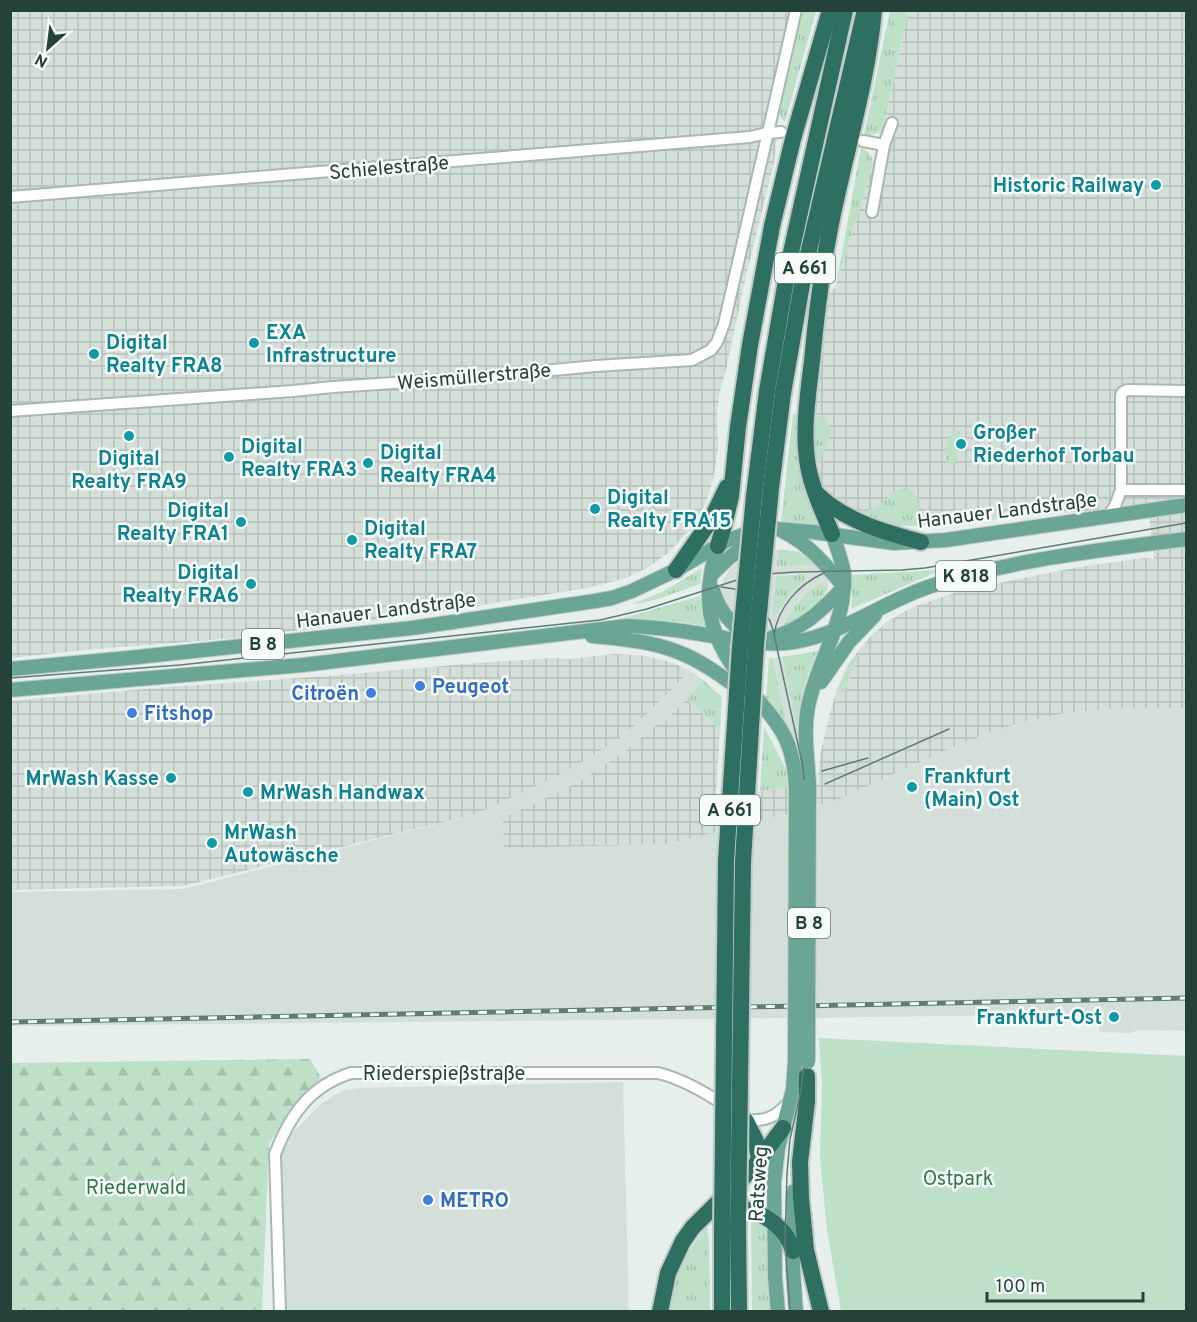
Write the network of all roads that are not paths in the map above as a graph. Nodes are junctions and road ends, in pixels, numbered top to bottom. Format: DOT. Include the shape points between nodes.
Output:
graph roads {
  1 [pos="796,10"];
  2 [pos="831,10"];
  3 [pos="845,10"];
  4 [pos="865,10"];
  5 [pos="874,10"];
  6 [pos="892,123"];
  7 [pos="781,132"];
  8 [pos="767,133"];
  9 [pos="863,141"];
  10 [pos="884,145"];
  11 [pos="10,197"];
  12 [pos="872,212"];
  13 [pos="1186,391"];
  14 [pos="775,392"];
  15 [pos="10,411"];
  16 [pos="738,427"];
  17 [pos="1121,490"];
  18 [pos="1186,490"];
  19 [pos="815,491"];
  20 [pos="1186,505"];
  21 [pos="1107,517"];
  22 [pos="774,530"];
  23 [pos="832,534"];
  24 [pos="1186,539"];
  25 [pos="921,542"];
  26 [pos="718,546"];
  27 [pos="676,570"];
  28 [pos="711,576"];
  29 [pos="844,587"];
  30 [pos="888,604"];
  31 [pos="836,628"];
  32 [pos="574,633"];
  33 [pos="716,637"];
  34 [pos="756,642"];
  35 [pos="10,669"];
  36 [pos="10,690"];
  37 [pos="809,700"];
  38 [pos="773,718"];
  39 [pos="802,786"];
  40 [pos="804,1066"];
  41 [pos="790,1100"];
  42 [pos="746,1120"];
  43 [pos="783,1128"];
  44 [pos="759,1160"];
  45 [pos="702,1218"];
  46 [pos="774,1223"];
  47 [pos="730,1230"];
  48 [pos="793,1251"];
  49 [pos="280,1311"];
  50 [pos="660,1311"];
  51 [pos="722,1311"];
  52 [pos="739,1311"];
  53 [pos="778,1311"];
  54 [pos="796,1311"];
  55 [pos="821,1311"];
  1 -- 8 [label="street, Weismüllerstraße"];
  2 -- 16 [label="highway" via="772,226"];
  3 -- 14 [label="highway, A 661" via="790,257"];
  4 -- 14 [label="highway, A 661"];
  5 -- 19 [label="highway" via="818,302 807,428 808,464"];
  6 -- 10 [label="street"];
  7 -- 8 [label="street, Schielestraße"];
  8 -- 11 [label="street, Schielestraße"];
  8 -- 15 [label="street, Weismüllerstraße" via="721,334 711,350 692,360"];
  9 -- 10 [label="street"];
  10 -- 12 [label="street"];
  13 -- 17 [label="street" via="1127,390 1121,395"];
  14 -- 47 [label="highway, A 661, bridge" via="742,862"];
  16 -- 26 [label="highway" via="728,512"];
  16 -- 27 [label="highway" via="724,494"];
  17 -- 18 [label="street"];
  17 -- 21 [label="street"];
  19 -- 23 [label="highway"];
  19 -- 25 [label="highway" via="850,517"];
  20 -- 21 [label="main road, Hanauer Landstraße / K 818"];
  21 -- 25 [label="main road, Hanauer Landstraße / K 818"];
  22 -- 23 [label="main road, B 8"];
  22 -- 26 [label="main road, B 8" via="745,534"];
  22 -- 28 [label="main road" via="741,547"];
  22 -- 29 [label="main road" via="792,536 810,550"];
  23 -- 25 [label="main road, Hanauer Landstraße / K 818" via="877,542"];
  23 -- 29 [label="main road, B 8" via="843,568"];
  24 -- 30 [label="main road, K 818" via="980,572 926,587"];
  26 -- 27 [label="main road, Hanauer Landstraße / B 8"];
  26 -- 28 [label="main road"];
  27 -- 35 [label="main road, Hanauer Landstraße / B 8" via="612,598 565,606 412,628"];
  28 -- 33 [label="main road" via="709,607"];
  28 -- 34 [label="main road" via="720,607 731,622"];
  29 -- 31 [label="main road, B 8"];
  29 -- 34 [label="main road" via="805,623"];
  30 -- 31 [label="main road, K 818"];
  30 -- 37 [label="main road" via="849,642"];
  31 -- 34 [label="main road, K 818" via="793,642"];
  31 -- 37 [label="main road, B 8"];
  32 -- 33 [label="main road, B 8" via="627,626"];
  32 -- 36 [label="main road, B 8" via="303,665"];
  32 -- 38 [label="main road" via="630,640 679,652 755,700"];
  33 -- 34 [label="main road, K 818"];
  33 -- 38 [label="main road, B 8" via="730,664"];
  37 -- 39 [label="main road, B 8"];
  38 -- 39 [label="main road, B 8" via="787,741"];
  39 -- 40 [label="main road, B 8, bridge"];
  40 -- 41 [label="main road, Ratsweg / B 8" via="794,1080"];
  40 -- 48 [label="main road, Ratsweg / B 8" via="795,1151"];
  40 -- 55 [label="highway" via="807,1101 801,1198 807,1250"];
  41 -- 42 [label="street" via="770,1118"];
  41 -- 43 [label="main road, Ratsweg / B 8"];
  42 -- 44 [label="highway" via="756,1141"];
  42 -- 49 [label="street, Riederspießstraße" via="703,1091 658,1073 393,1072 340,1076 318,1089 301,1106 275,1154"];
  43 -- 44 [label="highway"];
  43 -- 46 [label="main road, Ratsweg / B 8" via="775,1167"];
  44 -- 45 [label="highway"];
  45 -- 46 [label="highway" via="727,1208 739,1208"];
  45 -- 50 [label="highway" via="676,1254"];
  46 -- 48 [label="highway"];
  46 -- 53 [label="main road, Ratsweg / B 8"];
  47 -- 51 [label="highway, A 661"];
  47 -- 52 [label="highway, A 661"];
  48 -- 54 [label="main road, Ratsweg / B 8"];
}
